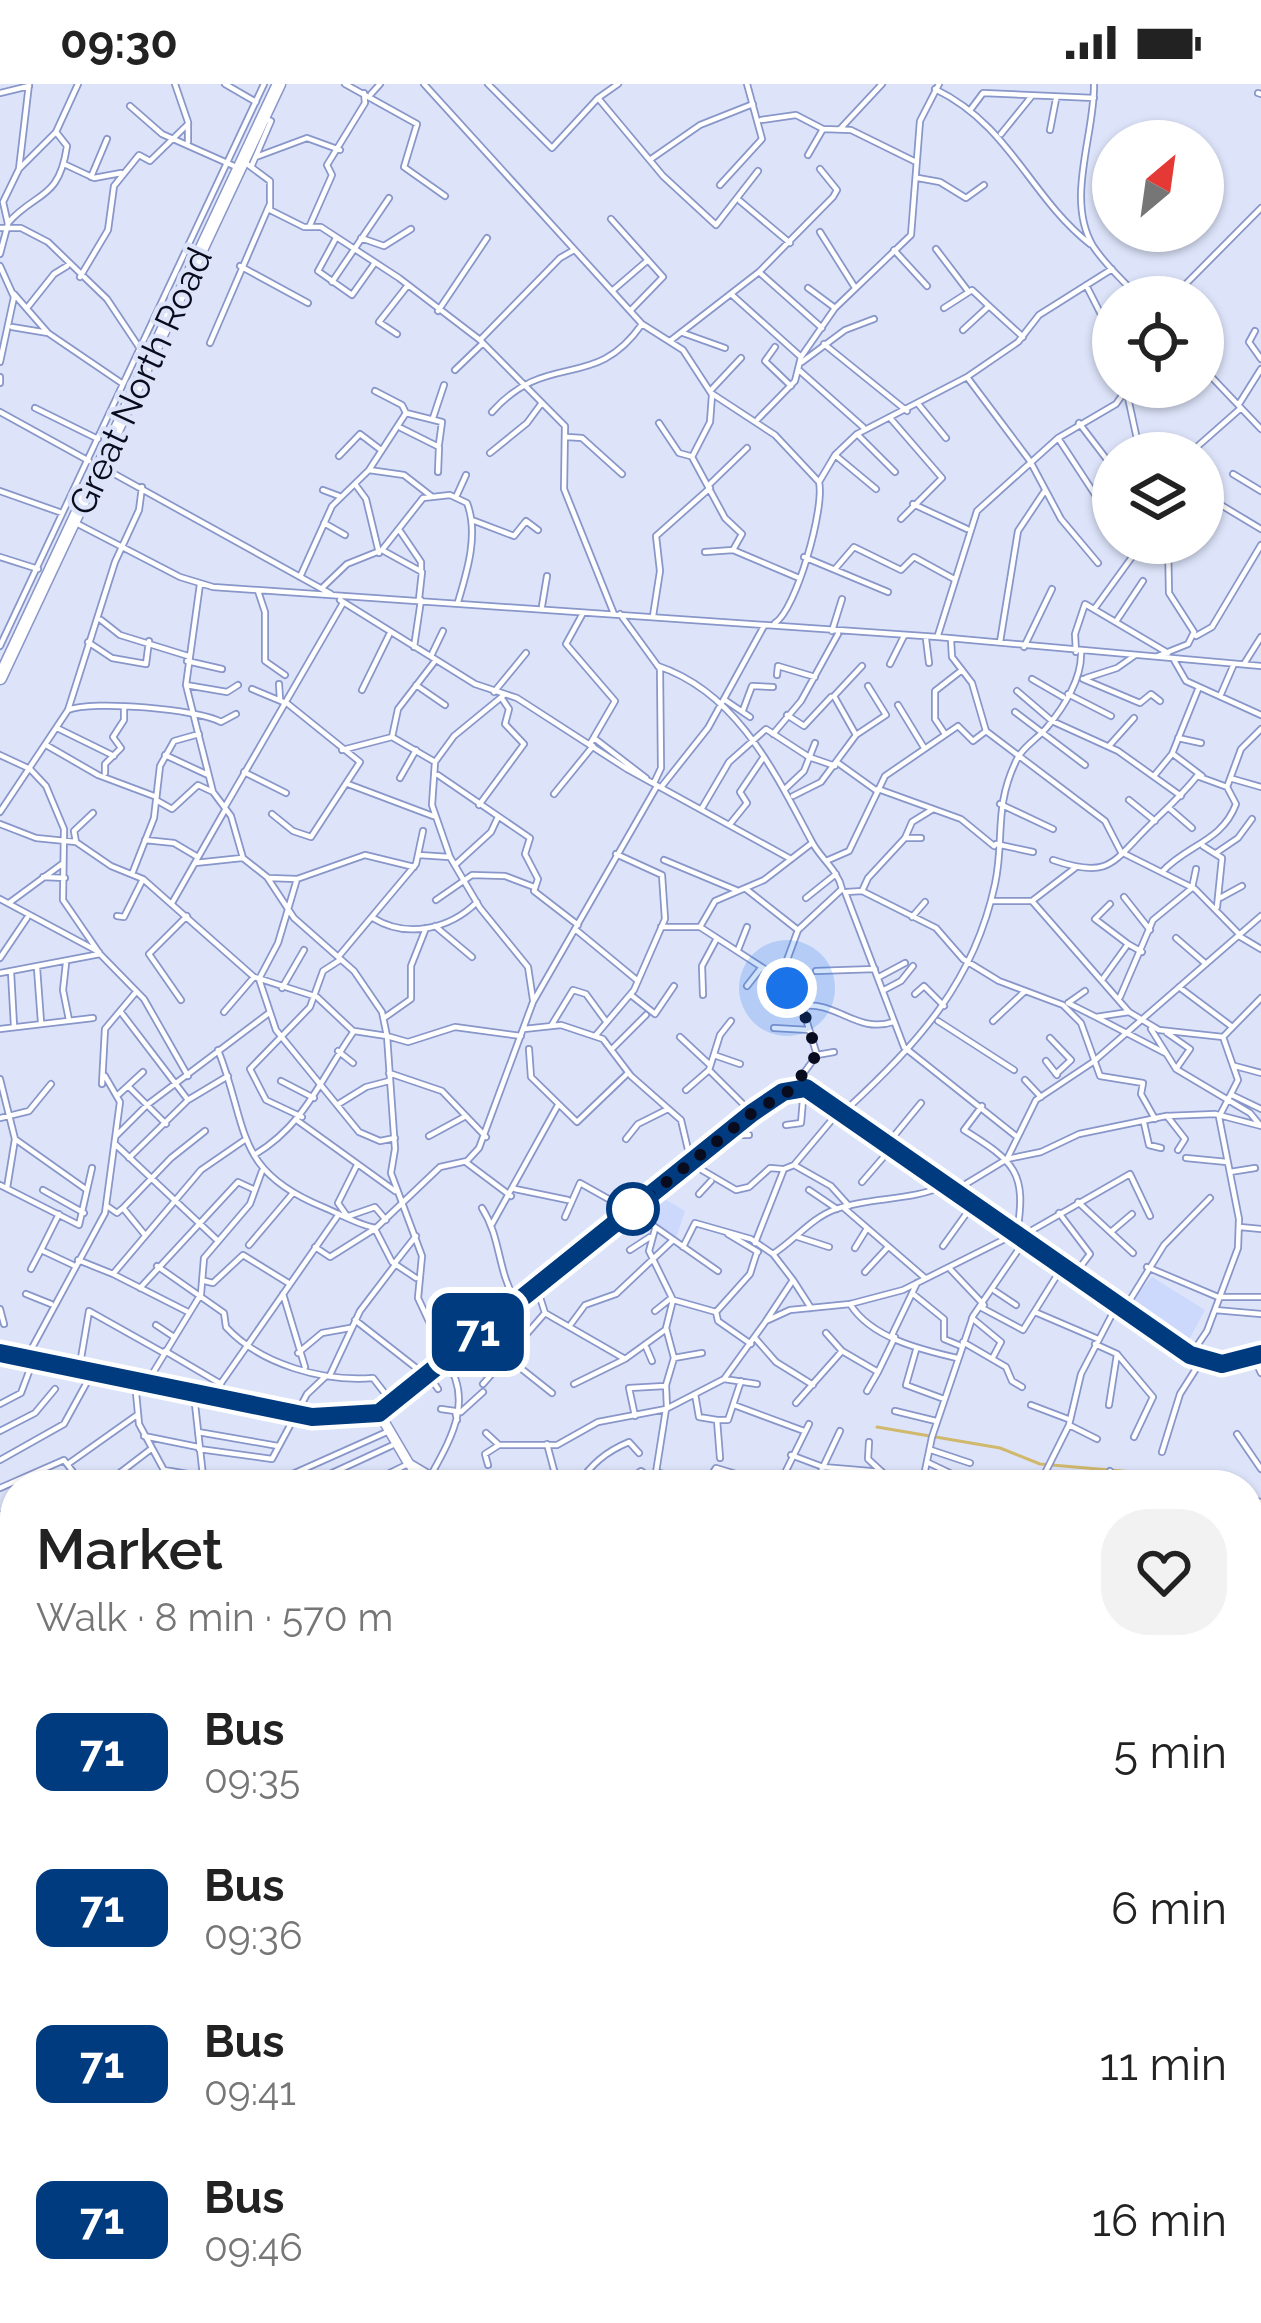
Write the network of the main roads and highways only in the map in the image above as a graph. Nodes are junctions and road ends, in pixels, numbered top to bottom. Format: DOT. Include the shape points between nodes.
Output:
graph roads {
  1 [pos="272,84"];
  2 [pos="243,162"];
  3 [pos="94,464"];
  4 [pos="0,663"];
  5 [pos="0,678"];
  1 -- 2 [label="main road, Great North Road"];
  1 -- 2 [label="main road, Great North Road"];
  2 -- 3 [label="main road, Great North Road"];
  3 -- 4 [label="main road, Great North Road"];
  3 -- 5 [label="main road, Great North Road"];
}
